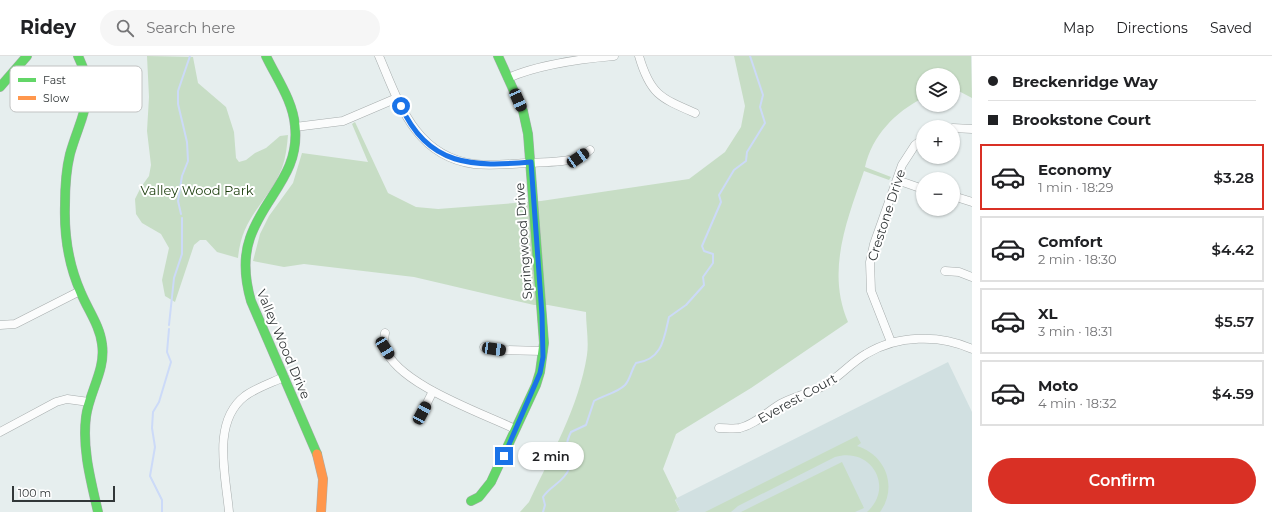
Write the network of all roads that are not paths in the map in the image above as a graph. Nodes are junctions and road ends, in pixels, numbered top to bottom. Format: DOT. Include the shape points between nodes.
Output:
graph roads {
  1 [pos="27,56"];
  2 [pos="78,56"];
  3 [pos="266,56"];
  4 [pos="379,56"];
  5 [pos="498,56"];
  6 [pos="614,56"];
  7 [pos="639,56"];
  8 [pos="19,66"];
  9 [pos="83,66"];
  10 [pos="10,76"];
  11 [pos="508,78"];
  12 [pos="0,88"];
  13 [pos="397,98"];
  14 [pos="84,112"];
  15 [pos="695,113"];
  16 [pos="295,127"];
  17 [pos="960,128"];
  18 [pos="972,129"];
  19 [pos="916,146"];
  20 [pos="590,150"];
  21 [pos="531,162"];
  22 [pos="897,180"];
  23 [pos="916,187"];
  24 [pos="960,198"];
  25 [pos="972,202"];
  26 [pos="945,271"];
  27 [pos="972,277"];
  28 [pos="80,291"];
  29 [pos="0,325"];
  30 [pos="385,333"];
  31 [pos="891,342"];
  32 [pos="484,348"];
  33 [pos="972,349"];
  34 [pos="543,351"];
  35 [pos="284,377"];
  36 [pos="434,391"];
  37 [pos="89,402"];
  38 [pos="422,413"];
  39 [pos="719,428"];
  40 [pos="515,429"];
  41 [pos="0,432"];
  42 [pos="471,501"];
  43 [pos="98,512"];
  44 [pos="229,512"];
  45 [pos="321,512"];
  1 -- 8 [label="street"];
  2 -- 9 [label="street"];
  3 -- 16 [label="street, Valley Wood Drive" via="290,104"];
  4 -- 13 [label="street"];
  5 -- 11 [label="street, Springwood Drive"];
  6 -- 11 [label="street" via="528,70"];
  7 -- 15 [label="street" via="644,73 655,91 670,103"];
  10 -- 12 [label="street"];
  11 -- 21 [label="street, Springwood Drive" via="526,123"];
  13 -- 16 [label="street" via="343,121"];
  13 -- 21 [label="street" via="420,136 449,157 467,163 486,165"];
  14 -- 28 [label="street" via="70,153 65,193 68,249"];
  16 -- 35 [label="street, Valley Wood Drive" via="295,148 288,173 254,230 245,266 245,278 251,301"];
  17 -- 18 [label="street"];
  19 -- 22 [label="street, Crestone Drive" via="907,156"];
  20 -- 21 [label="street" via="578,158"];
  21 -- 34 [label="street, Springwood Drive"];
  22 -- 23 [label="street"];
  22 -- 31 [label="street, Crestone Drive" via="874,244 869,271 872,291"];
  24 -- 25 [label="street"];
  26 -- 27 [label="street" via="959,272"];
  28 -- 29 [label="street" via="15,324"];
  28 -- 37 [label="street" via="100,334 103,352"];
  30 -- 36 [label="street" via="385,348 392,360 422,386"];
  31 -- 33 [label="street, Everest Court" via="914,339 940,340"];
  31 -- 39 [label="street, Everest Court" via="866,354 827,384 782,404 754,422 739,428"];
  32 -- 34 [label="street"];
  34 -- 40 [label="street, Springwood Drive" via="540,373"];
  35 -- 44 [label="street" via="244,397 228,418 223,438"];
  35 -- 45 [label="street, Valley Wood Drive" via="320,466 323,492"];
  36 -- 38 [label="street"];
  36 -- 40 [label="street"];
  37 -- 41 [label="street" via="67,399 56,402"];
  37 -- 43 [label="street" via="86,449"];
  40 -- 42 [label="street, Springwood Drive" via="491,482 479,497"];
}
